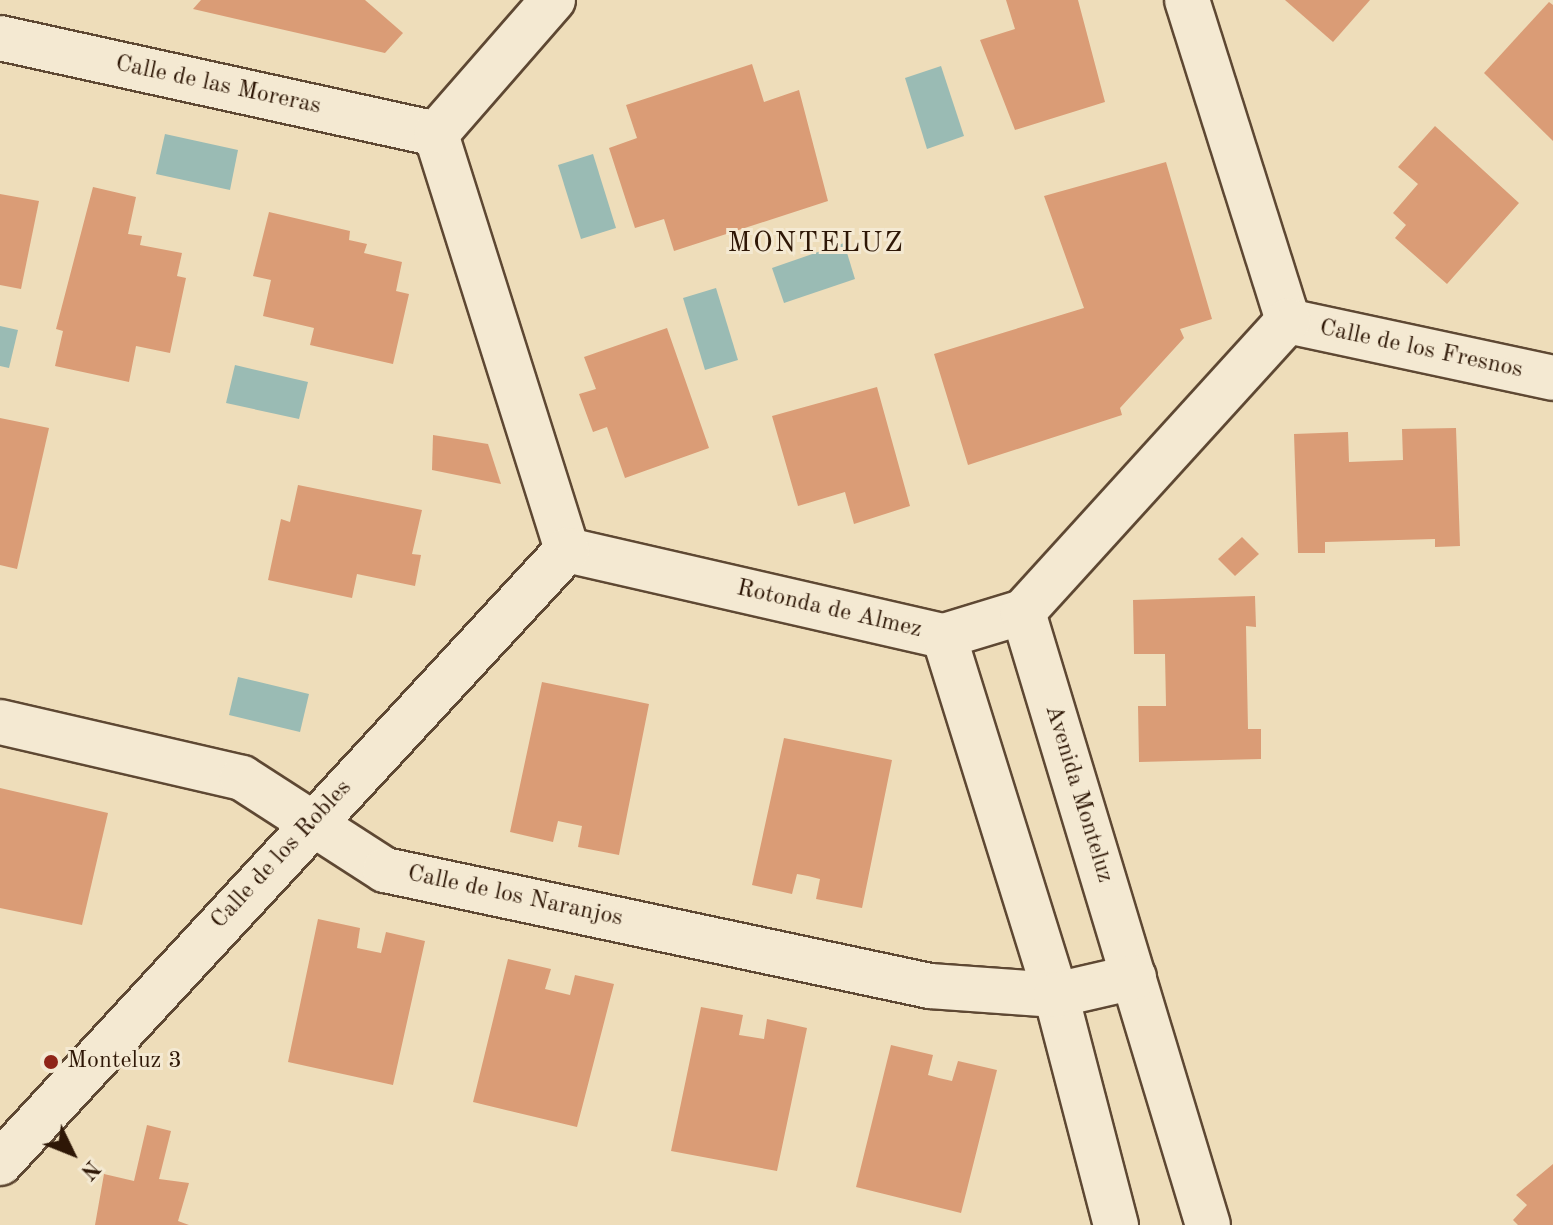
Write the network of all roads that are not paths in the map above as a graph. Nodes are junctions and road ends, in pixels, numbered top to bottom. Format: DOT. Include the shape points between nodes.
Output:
graph roads {
  1 [pos="553,0"];
  2 [pos="1187,0"];
  3 [pos="0,38"];
  4 [pos="436,134"];
  5 [pos="1288,321"];
  6 [pos="1553,378"];
  7 [pos="567,550"];
  8 [pos="1023,612"];
  9 [pos="944,636"];
  10 [pos="0,722"];
  11 [pos="313,821"];
  12 [pos="1134,977"];
  13 [pos="1056,995"];
  14 [pos="0,1163"];
  15 [pos="1116,1225"];
  16 [pos="1208,1225"];
  1 -- 4 [label="street"];
  2 -- 5 [label="street"];
  3 -- 4 [label="street, Calle de las Moreras"];
  4 -- 7 [label="street"];
  5 -- 6 [label="street, Calle de los Fresnos"];
  5 -- 8 [label="street"];
  7 -- 9 [label="street, Rotonda de Almez"];
  7 -- 11 [label="street, Calle de los Robles"];
  8 -- 9 [label="street, Rotonda de Almez"];
  8 -- 12 [label="street, Avenida Monteluz"];
  9 -- 13 [label="street"];
  10 -- 11 [label="street, Calle de los Naranjos" via="242,778"];
  11 -- 13 [label="street, Calle de los Naranjos" via="385,870 930,986"];
  11 -- 14 [label="street, Calle de los Robles"];
  12 -- 13 [label="street"];
  12 -- 16 [label="street, Avenida Monteluz"];
  13 -- 15 [label="street"];
}
